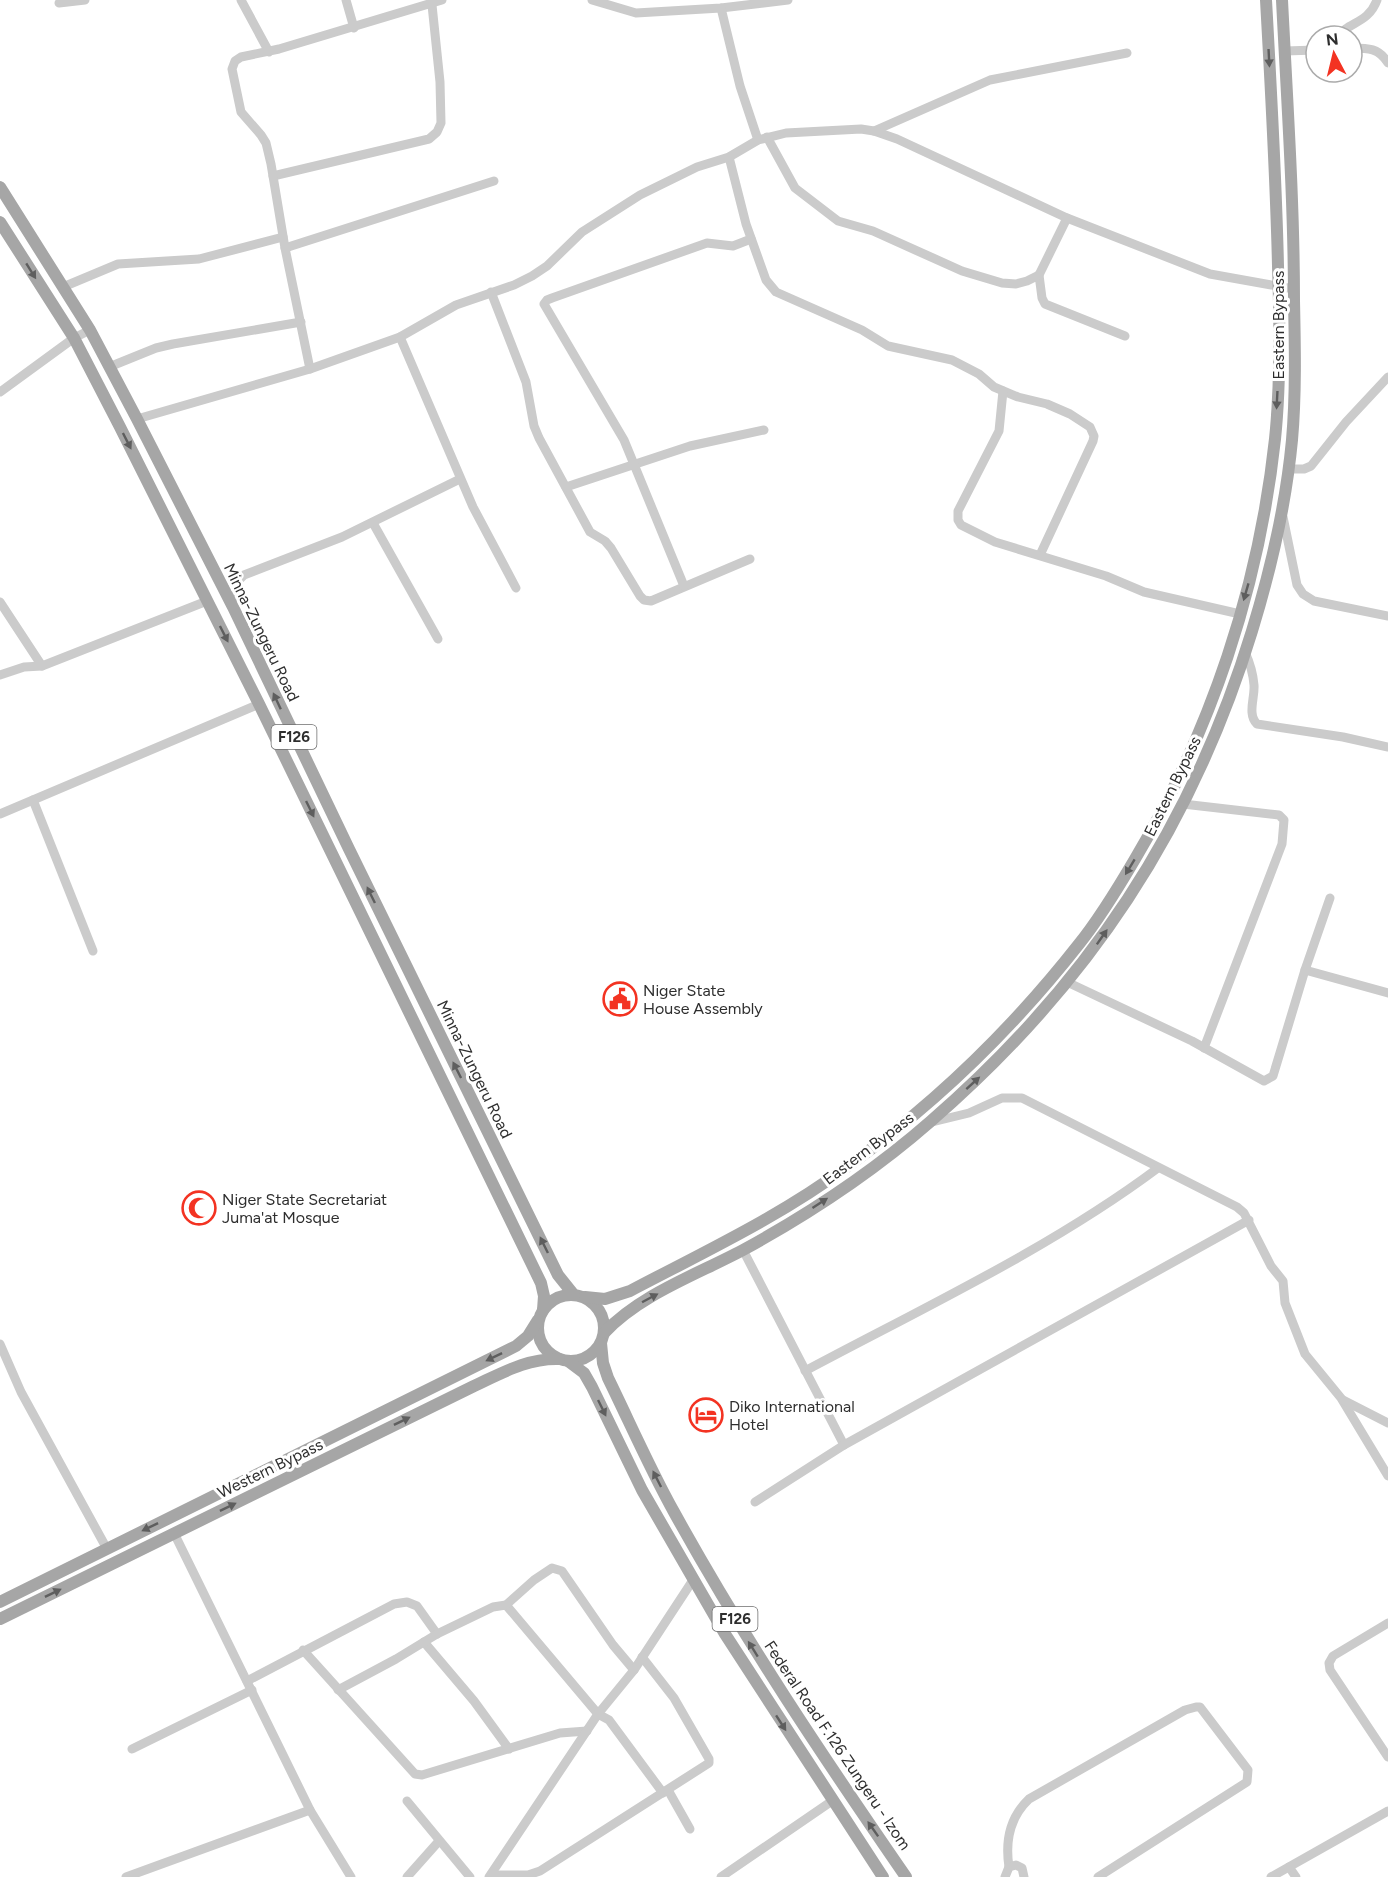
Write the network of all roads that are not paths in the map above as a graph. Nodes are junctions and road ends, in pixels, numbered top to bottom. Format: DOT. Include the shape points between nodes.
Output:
graph roads {
  1 [pos="85,0"];
  2 [pos="241,0"];
  3 [pos="346,0"];
  4 [pos="442,0"];
  5 [pos="592,0"];
  6 [pos="788,0"];
  7 [pos="1266,0"];
  8 [pos="1282,0"];
  9 [pos="1377,0"];
  10 [pos="59,3"];
  11 [pos="432,5"];
  12 [pos="721,8"];
  13 [pos="1354,24"];
  14 [pos="354,28"];
  15 [pos="1364,49"];
  16 [pos="1304,50"];
  17 [pos="1285,51"];
  18 [pos="269,52"];
  19 [pos="1127,53"];
  20 [pos="1388,63"];
  21 [pos="874,131"];
  22 [pos="762,139"];
  23 [pos="729,157"];
  24 [pos="273,176"];
  25 [pos="494,182"];
  26 [pos="0,187"];
  27 [pos="1067,219"];
  28 [pos="0,222"];
  29 [pos="283,237"];
  30 [pos="752,239"];
  31 [pos="285,248"];
  32 [pos="1039,276"];
  33 [pos="63,287"];
  34 [pos="1279,288"];
  35 [pos="1294,289"];
  36 [pos="491,292"];
  37 [pos="301,322"];
  38 [pos="90,330"];
  39 [pos="1125,336"];
  40 [pos="400,337"];
  41 [pos="74,338"];
  42 [pos="109,367"];
  43 [pos="310,369"];
  44 [pos="0,378"];
  45 [pos="1388,378"];
  46 [pos="10,384"];
  47 [pos="1003,391"];
  48 [pos="0,392"];
  49 [pos="137,419"];
  50 [pos="764,430"];
  51 [pos="634,465"];
  52 [pos="1288,469"];
  53 [pos="460,479"];
  54 [pos="566,487"];
  55 [pos="1281,512"];
  56 [pos="373,523"];
  57 [pos="1040,555"];
  58 [pos="750,559"];
  59 [pos="684,586"];
  60 [pos="516,588"];
  61 [pos="0,602"];
  62 [pos="207,602"];
  63 [pos="233,607"];
  64 [pos="1240,614"];
  65 [pos="1388,616"];
  66 [pos="438,639"];
  67 [pos="1245,652"];
  68 [pos="42,666"];
  69 [pos="0,675"];
  70 [pos="259,704"];
  71 [pos="1388,747"];
  72 [pos="33,800"];
  73 [pos="1183,804"];
  74 [pos="0,814"];
  75 [pos="349,849"];
  76 [pos="333,857"];
  77 [pos="1330,898"];
  78 [pos="93,951"];
  79 [pos="1305,970"];
  80 [pos="1067,982"];
  81 [pos="1388,993"];
  82 [pos="1204,1048"];
  83 [pos="929,1123"];
  84 [pos="1158,1168"];
  85 [pos="1249,1220"];
  86 [pos="743,1250"];
  87 [pos="580,1296"];
  88 [pos="541,1315"];
  89 [pos="602,1338"];
  90 [pos="0,1344"];
  91 [pos="564,1360"];
  92 [pos="805,1371"];
  93 [pos="1341,1398"];
  94 [pos="1388,1423"];
  95 [pos="844,1445"];
  96 [pos="1388,1476"];
  97 [pos="756,1502"];
  98 [pos="174,1533"];
  99 [pos="106,1549"];
  100 [pos="693,1580"];
  101 [pos="0,1602"];
  102 [pos="506,1605"];
  103 [pos="0,1619"];
  104 [pos="1388,1623"];
  105 [pos="436,1634"];
  106 [pos="424,1642"];
  107 [pos="303,1650"];
  108 [pos="642,1658"];
  109 [pos="634,1670"];
  110 [pos="772,1679"];
  111 [pos="249,1685"];
  112 [pos="759,1688"];
  113 [pos="338,1690"];
  114 [pos="598,1714"];
  115 [pos="587,1731"];
  116 [pos="132,1749"];
  117 [pos="509,1749"];
  118 [pos="1388,1757"];
  119 [pos="665,1791"];
  120 [pos="407,1801"];
  121 [pos="832,1801"];
  122 [pos="310,1810"];
  123 [pos="1388,1811"];
  124 [pos="690,1829"];
  125 [pos="439,1841"];
  126 [pos="1009,1867"];
  127 [pos="1289,1867"];
  128 [pos="490,1876"];
  129 [pos="126,1877"];
  130 [pos="351,1877"];
  131 [pos="407,1877"];
  132 [pos="470,1877"];
  133 [pos="721,1877"];
  134 [pos="883,1877"];
  135 [pos="906,1877"];
  136 [pos="1005,1877"];
  137 [pos="1024,1877"];
  138 [pos="1098,1877"];
  139 [pos="1271,1877"];
  140 [pos="1296,1877"];
  1 -- 10 [label="street"];
  2 -- 18 [label="street"];
  3 -- 14 [label="street"];
  4 -- 11 [label="street"];
  5 -- 12 [label="street" via="636,13"];
  6 -- 12 [label="street"];
  7 -- 34 [label="main road, Eastern Bypass, one-way"];
  8 -- 17 [label="main road, Eastern Bypass"];
  9 -- 13 [label="street" via="1373,11"];
  11 -- 14 [label="street"];
  11 -- 24 [label="street" via="440,82 441,123 437,132 429,139"];
  12 -- 22 [label="street" via="740,86"];
  14 -- 18 [label="street"];
  15 -- 20 [label="street" via="1380,51"];
  16 -- 17 [label="street"];
  17 -- 35 [label="main road, Eastern Bypass"];
  18 -- 24 [label="street" via="241,57 232,69 241,112 266,143"];
  19 -- 21 [label="street" via="990,80"];
  21 -- 22 [label="street" via="825,130"];
  21 -- 27 [label="street"];
  22 -- 23 [label="street"];
  22 -- 32 [label="street" via="795,188 838,220 873,231 962,271 1002,283 1016,284"];
  23 -- 30 [label="street"];
  23 -- 36 [label="street" via="697,167 640,195 582,232 532,276"];
  24 -- 29 [label="street"];
  25 -- 31 [label="street"];
  26 -- 33 [label="main road, Minna-Zungeru Road / F126"];
  27 -- 32 [label="street"];
  27 -- 34 [label="street" via="1210,274"];
  28 -- 41 [label="main road, Minna-Zungeru Road / F126, one-way"];
  29 -- 31 [label="street"];
  29 -- 33 [label="street" via="199,259 118,264"];
  30 -- 47 [label="street" via="766,280 776,292 862,330 888,346 952,360"];
  30 -- 51 [label="street" via="733,246 707,243 544,304 624,440"];
  31 -- 37 [label="street"];
  32 -- 39 [label="street" via="1045,304"];
  33 -- 38 [label="main road, Minna-Zungeru Road / F126"];
  34 -- 35 [label="street"];
  34 -- 64 [label="main road, Eastern Bypass, one-way" via="1275,437 1265,509"];
  35 -- 52 [label="main road, Eastern Bypass" via="1296,356"];
  36 -- 40 [label="street" via="456,305"];
  36 -- 54 [label="street" via="526,382 534,426"];
  37 -- 42 [label="street" via="173,344"];
  37 -- 43 [label="street"];
  38 -- 41 [label="street"];
  38 -- 42 [label="main road, Minna-Zungeru Road / F126"];
  40 -- 43 [label="street"];
  40 -- 53 [label="street"];
  41 -- 46 [label="street"];
  41 -- 62 [label="main road, Minna-Zungeru Road / F126, one-way"];
  42 -- 49 [label="main road, Minna-Zungeru Road / F126"];
  43 -- 49 [label="street"];
  44 -- 46 [label="street"];
  45 -- 52 [label="street" via="1311,466"];
  46 -- 48 [label="street"];
  47 -- 57 [label="street" via="999,431 958,511 958,520 995,542"];
  47 -- 57 [label="street" via="1070,414 1093,431 1093,441"];
  49 -- 63 [label="main road, Minna-Zungeru Road / F126"];
  50 -- 51 [label="street" via="709,441"];
  51 -- 54 [label="street"];
  51 -- 59 [label="street"];
  52 -- 55 [label="main road, Eastern Bypass"];
  53 -- 56 [label="street"];
  53 -- 60 [label="street"];
  54 -- 59 [label="street" via="590,532 611,548 644,600 651,601"];
  55 -- 65 [label="street" via="1297,585 1303,594 1314,601"];
  55 -- 67 [label="main road, Eastern Bypass" via="1264,591"];
  56 -- 63 [label="street" via="244,575"];
  56 -- 66 [label="street"];
  57 -- 64 [label="street" via="1144,592"];
  58 -- 59 [label="street"];
  61 -- 68 [label="street"];
  62 -- 68 [label="street"];
  62 -- 70 [label="main road, Minna-Zungeru Road / F126, one-way"];
  75 -- 63 [label="main road, Minna-Zungeru Road / F126, one-way"];
  64 -- 87 [label="main road, Eastern Bypass, one-way" via="1214,696 1157,822 1081,942 986,1050 919,1111 847,1167 777,1213 630,1291 613,1298"];
  67 -- 71 [label="street" via="1252,669 1252,714 1257,724"];
  67 -- 73 [label="main road, Eastern Bypass" via="1212,744"];
  68 -- 69 [label="street"];
  70 -- 72 [label="street"];
  70 -- 76 [label="main road, Minna-Zungeru Road / F126, one-way"];
  72 -- 74 [label="street"];
  72 -- 78 [label="street"];
  80 -- 73 [label="main road, Eastern Bypass, one-way" via="1129,898"];
  73 -- 82 [label="street" via="1279,815 1284,820 1282,844"];
  75 -- 76 [label="main road"];
  87 -- 75 [label="main road, Minna-Zungeru Road / F126, one-way" via="558,1275"];
  76 -- 88 [label="main road, Minna-Zungeru Road / F126" via="541,1283"];
  77 -- 79 [label="street"];
  79 -- 81 [label="street"];
  79 -- 82 [label="street" via="1270,1079 1264,1081"];
  80 -- 82 [label="street"];
  83 -- 80 [label="main road, Eastern Bypass, one-way" via="1011,1047"];
  83 -- 84 [label="street" via="969,1113 1002,1098 1022,1098"];
  86 -- 83 [label="main road, Eastern Bypass, one-way" via="856,1180"];
  84 -- 85 [label="street" via="1237,1207"];
  84 -- 92 [label="street" via="1121,1196 1047,1241"];
  85 -- 93 [label="street" via="1271,1266 1283,1281 1285,1303 1305,1354"];
  85 -- 95 [label="street"];
  89 -- 86 [label="main road, Eastern Bypass, one-way" via="631,1309"];
  86 -- 92 [label="street"];
  87 -- 88 [label="main road" via="556,1298"];
  87 -- 89 [label="main road, Federal Road F.126 Zungeru - Izom / F126" via="601,1312"];
  88 -- 91 [label="main road, Federal Road F.126 Zungeru - Izom / F126" via="538,1332 542,1343"];
  88 -- 99 [label="main road, Western Bypass, one-way" via="528,1336 516,1346"];
  89 -- 91 [label="main road" via="587,1357"];
  110 -- 89 [label="main road, Federal Road F.126 Zungeru - Izom / F126, one-way" via="657,1479 608,1378"];
  90 -- 99 [label="street" via="21,1392"];
  98 -- 91 [label="main road, Western Bypass, one-way" via="528,1362 544,1358"];
  91 -- 100 [label="main road, Federal Road F.126 Zungeru - Izom / F126, one-way" via="584,1373 642,1490"];
  92 -- 95 [label="street"];
  93 -- 94 [label="street"];
  93 -- 96 [label="street"];
  95 -- 97 [label="street"];
  103 -- 98 [label="main road, Western Bypass, one-way"];
  98 -- 111 [label="street"];
  99 -- 101 [label="main road, Western Bypass"];
  100 -- 108 [label="street"];
  100 -- 112 [label="main road, Federal Road F.126 Zungeru - Izom / F126"];
  102 -- 105 [label="street" via="493,1606"];
  102 -- 109 [label="street" via="548,1569 558,1568"];
  102 -- 114 [label="street"];
  104 -- 118 [label="street" via="1333,1656 1329,1663"];
  105 -- 106 [label="street"];
  105 -- 107 [label="street" via="417,1606 401,1602"];
  106 -- 113 [label="street"];
  106 -- 117 [label="street"];
  107 -- 111 [label="street"];
  107 -- 113 [label="street"];
  108 -- 109 [label="street"];
  108 -- 119 [label="street" via="672,1694 709,1759 706,1766"];
  109 -- 114 [label="street"];
  110 -- 112 [label="main road"];
  135 -- 110 [label="main road, Federal Road F.126 Zungeru - Izom / F126, one-way"];
  111 -- 116 [label="street"];
  111 -- 122 [label="street"];
  112 -- 121 [label="main road, Federal Road F.126 Zungeru - Izom / F126, one-way"];
  113 -- 117 [label="street" via="416,1774"];
  114 -- 115 [label="street"];
  114 -- 119 [label="street" via="609,1720"];
  115 -- 117 [label="street" via="560,1733"];
  115 -- 128 [label="street"];
  119 -- 124 [label="street"];
  119 -- 128 [label="street" via="540,1871"];
  120 -- 125 [label="street"];
  121 -- 133 [label="street"];
  121 -- 134 [label="main road, Federal Road F.126 Zungeru - Izom / F126"];
  122 -- 129 [label="street"];
  122 -- 130 [label="street"];
  123 -- 127 [label="street"];
  125 -- 131 [label="street"];
  125 -- 132 [label="street"];
  126 -- 136 [label="street"];
  126 -- 137 [label="street" via="1019,1866"];
  126 -- 138 [label="street" via="1008,1839 1015,1815 1029,1799 1185,1710 1200,1707 1248,1770 1246,1782"];
  127 -- 139 [label="street"];
  127 -- 140 [label="street"];
}
